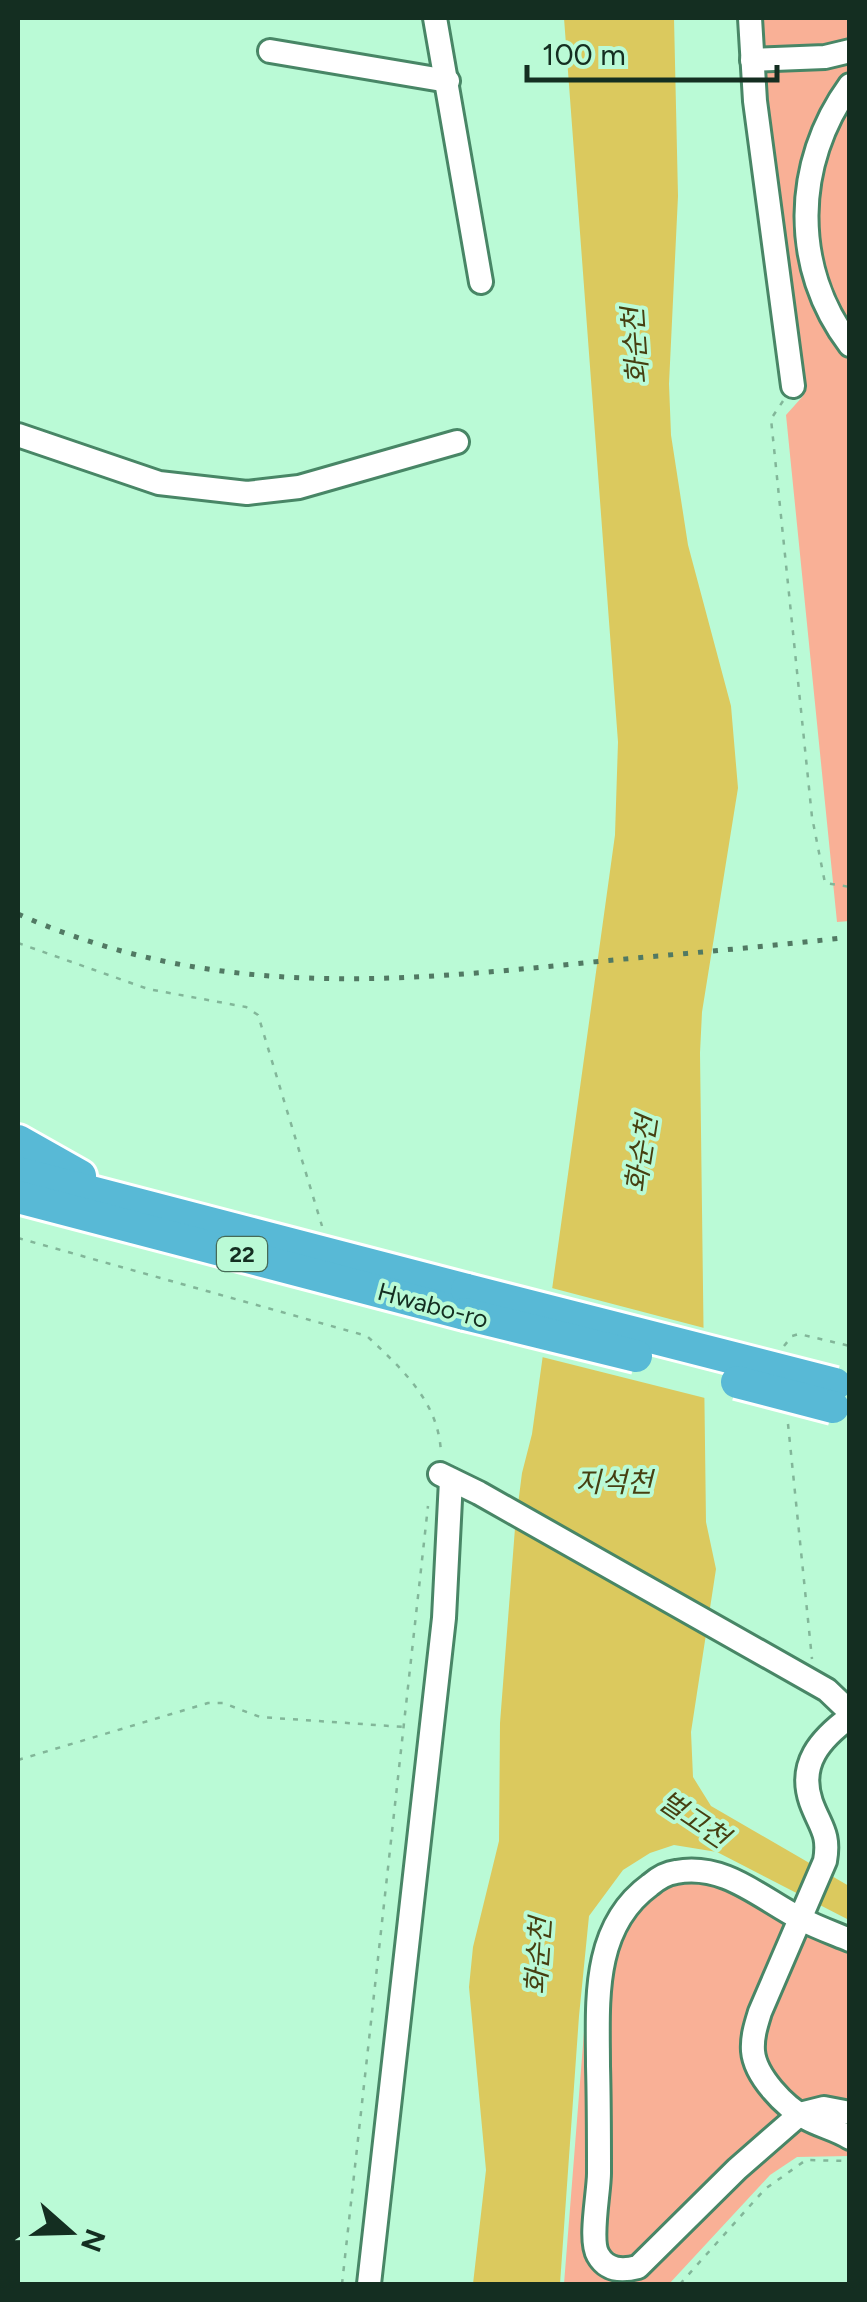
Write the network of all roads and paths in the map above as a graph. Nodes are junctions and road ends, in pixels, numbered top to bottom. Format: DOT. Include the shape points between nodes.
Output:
graph roads {
  1 [pos="436,18"];
  2 [pos="750,18"];
  3 [pos="270,51"];
  4 [pos="850,51"];
  5 [pos="752,60"];
  6 [pos="448,81"];
  7 [pos="850,85"];
  8 [pos="481,282"];
  9 [pos="850,345"];
  10 [pos="793,386"];
  11 [pos="18,435"];
  12 [pos="457,442"];
  13 [pos="850,887"];
  14 [pos="18,943"];
  15 [pos="18,1141"];
  16 [pos="18,1173"];
  17 [pos="18,1197"];
  18 [pos="120,1198"];
  19 [pos="322,1226"];
  20 [pos="18,1238"];
  21 [pos="466,1302"];
  22 [pos="850,1346"];
  23 [pos="783,1350"];
  24 [pos="844,1398"];
  25 [pos="788,1420"];
  26 [pos="444,1476"];
  27 [pos="810,1681"];
  28 [pos="850,1714"];
  29 [pos="405,1727"];
  30 [pos="18,1760"];
  31 [pos="803,1916"];
  32 [pos="850,1940"];
  33 [pos="800,2114"];
  34 [pos="850,2114"];
  35 [pos="850,2138"];
  36 [pos="850,2161"];
  37 [pos="342,2284"];
  38 [pos="370,2284"];
  39 [pos="680,2284"];
  1 -- 6 [label="street"];
  2 -- 5 [label="street"];
  3 -- 6 [label="street"];
  4 -- 5 [label="street"];
  5 -- 10 [label="street"];
  6 -- 8 [label="street"];
  7 -- 9 [label="street" via="820,143 806,216 822,301"];
  10 -- 13 [label="path" via="771,419 806,757 825,883"];
  11 -- 12 [label="street" via="159,483 247,493 299,487"];
  14 -- 19 [label="path" via="148,989 246,1007 258,1015"];
  15 -- 18 [label="highway, 22"];
  16 -- 18 [label="highway, Hwabo-ro / 22"];
  17 -- 21 [label="highway, Hwabo-ro / 22"];
  18 -- 21 [label="highway, Hwabo-ro / 22"];
  20 -- 26 [label="path" via="367,1336 427,1402 438,1424"];
  21 -- 24 [label="highway, Hwabo-ro / 22, bridge"];
  22 -- 23 [label="path" via="799,1334"];
  25 -- 27 [label="path"];
  26 -- 27 [label="street"];
  26 -- 29 [label="path" via="423,1540"];
  26 -- 38 [label="street" via="444,1618"];
  27 -- 28 [label="street"];
  28 -- 31 [label="street" via="825,1736 806,1777 828,1840"];
  29 -- 30 [label="path" via="260,1716 208,1703"];
  29 -- 37 [label="path"];
  31 -- 32 [label="street"];
  31 -- 33 [label="street" via="753,2036 759,2070"];
  31 -- 33 [label="street" via="703,1871 674,1872 629,1903 614,1928 598,1986 598,2256 622,2271 638,2268"];
  33 -- 34 [label="street" via="824,2108"];
  33 -- 35 [label="street"];
  36 -- 39 [label="path" via="806,2160 765,2189"];
}
